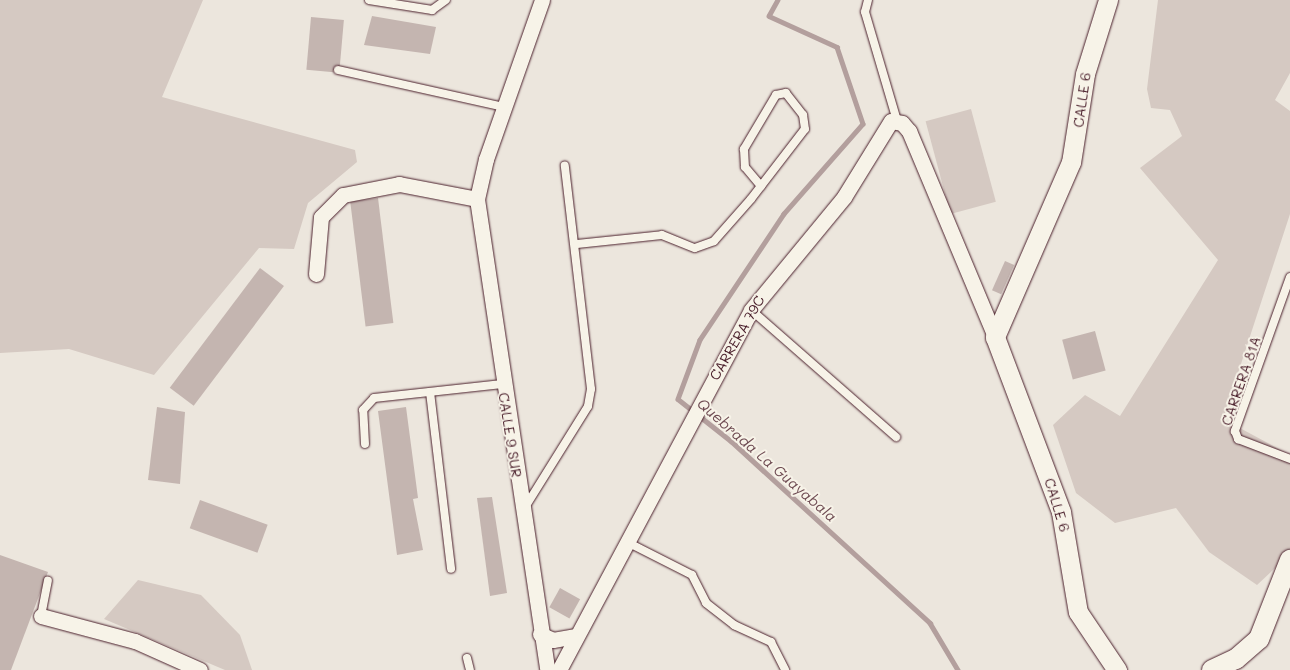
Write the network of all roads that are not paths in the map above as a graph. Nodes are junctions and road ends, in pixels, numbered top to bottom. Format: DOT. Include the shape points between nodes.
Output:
graph roads {
  1 [pos="370,0"];
  2 [pos="446,0"];
  3 [pos="542,0"];
  4 [pos="868,0"];
  5 [pos="1108,0"];
  6 [pos="338,70"];
  7 [pos="504,107"];
  8 [pos="899,122"];
  9 [pos="566,166"];
  10 [pos="761,186"];
  11 [pos="477,199"];
  12 [pos="576,244"];
  13 [pos="316,274"];
  14 [pos="1290,277"];
  15 [pos="751,310"];
  16 [pos="995,337"];
  17 [pos="502,384"];
  18 [pos="430,392"];
  19 [pos="896,437"];
  20 [pos="365,444"];
  21 [pos="1290,459"];
  22 [pos="523,510"];
  23 [pos="626,541"];
  24 [pos="1290,560"];
  25 [pos="451,569"];
  26 [pos="48,581"];
  27 [pos="41,616"];
  28 [pos="540,634"];
  29 [pos="575,636"];
  30 [pos="467,658"];
  31 [pos="200,670"];
  32 [pos="470,670"];
  33 [pos="547,670"];
  34 [pos="559,670"];
  35 [pos="785,670"];
  36 [pos="1117,670"];
  37 [pos="1212,670"];
  1 -- 2 [label="lane" via="432,10"];
  3 -- 7 [label="street, CALLE 9 SUR"];
  4 -- 8 [label="lane" via="865,12"];
  5 -- 16 [label="street, CALLE 6" via="1085,74 1071,162"];
  6 -- 7 [label="lane"];
  7 -- 11 [label="street, CALLE 9 SUR"];
  8 -- 15 [label="street, CARRERA 79C" via="886,124 854,183"];
  8 -- 16 [label="street, CALLE 6"];
  9 -- 12 [label="lane"];
  10 -- 10 [label="lane" via="745,167 744,149 776,96 786,94 802,115 805,129"];
  10 -- 12 [label="lane" via="714,241 703,246 662,236"];
  11 -- 13 [label="street" via="399,184 342,195 321,217"];
  11 -- 17 [label="street, CALLE 9 SUR"];
  12 -- 22 [label="lane" via="591,389 588,406 537,494"];
  14 -- 21 [label="lane, CARRERA 81A" via="1235,431 1238,439"];
  15 -- 19 [label="lane"];
  15 -- 23 [label="street, CARRERA 79C"];
  16 -- 36 [label="street, CALLE 6" via="1061,512 1078,612"];
  17 -- 18 [label="lane"];
  17 -- 22 [label="street, CALLE 9 SUR"];
  18 -- 20 [label="lane" via="374,398 367,402 363,410"];
  18 -- 25 [label="lane"];
  22 -- 28 [label="street, CALLE 9 SUR"];
  23 -- 29 [label="street, CARRERA 79C"];
  23 -- 35 [label="lane" via="692,575 706,603 734,625 771,642"];
  24 -- 37 [label="main road" via="1259,639 1236,659"];
  26 -- 27 [label="lane"];
  27 -- 31 [label="street" via="135,641"];
  28 -- 29 [label="street" via="553,640"];
  28 -- 33 [label="street, CALLE 9 SUR"];
  29 -- 34 [label="street, CARRERA 79C"];
  30 -- 32 [label="lane"];
}
